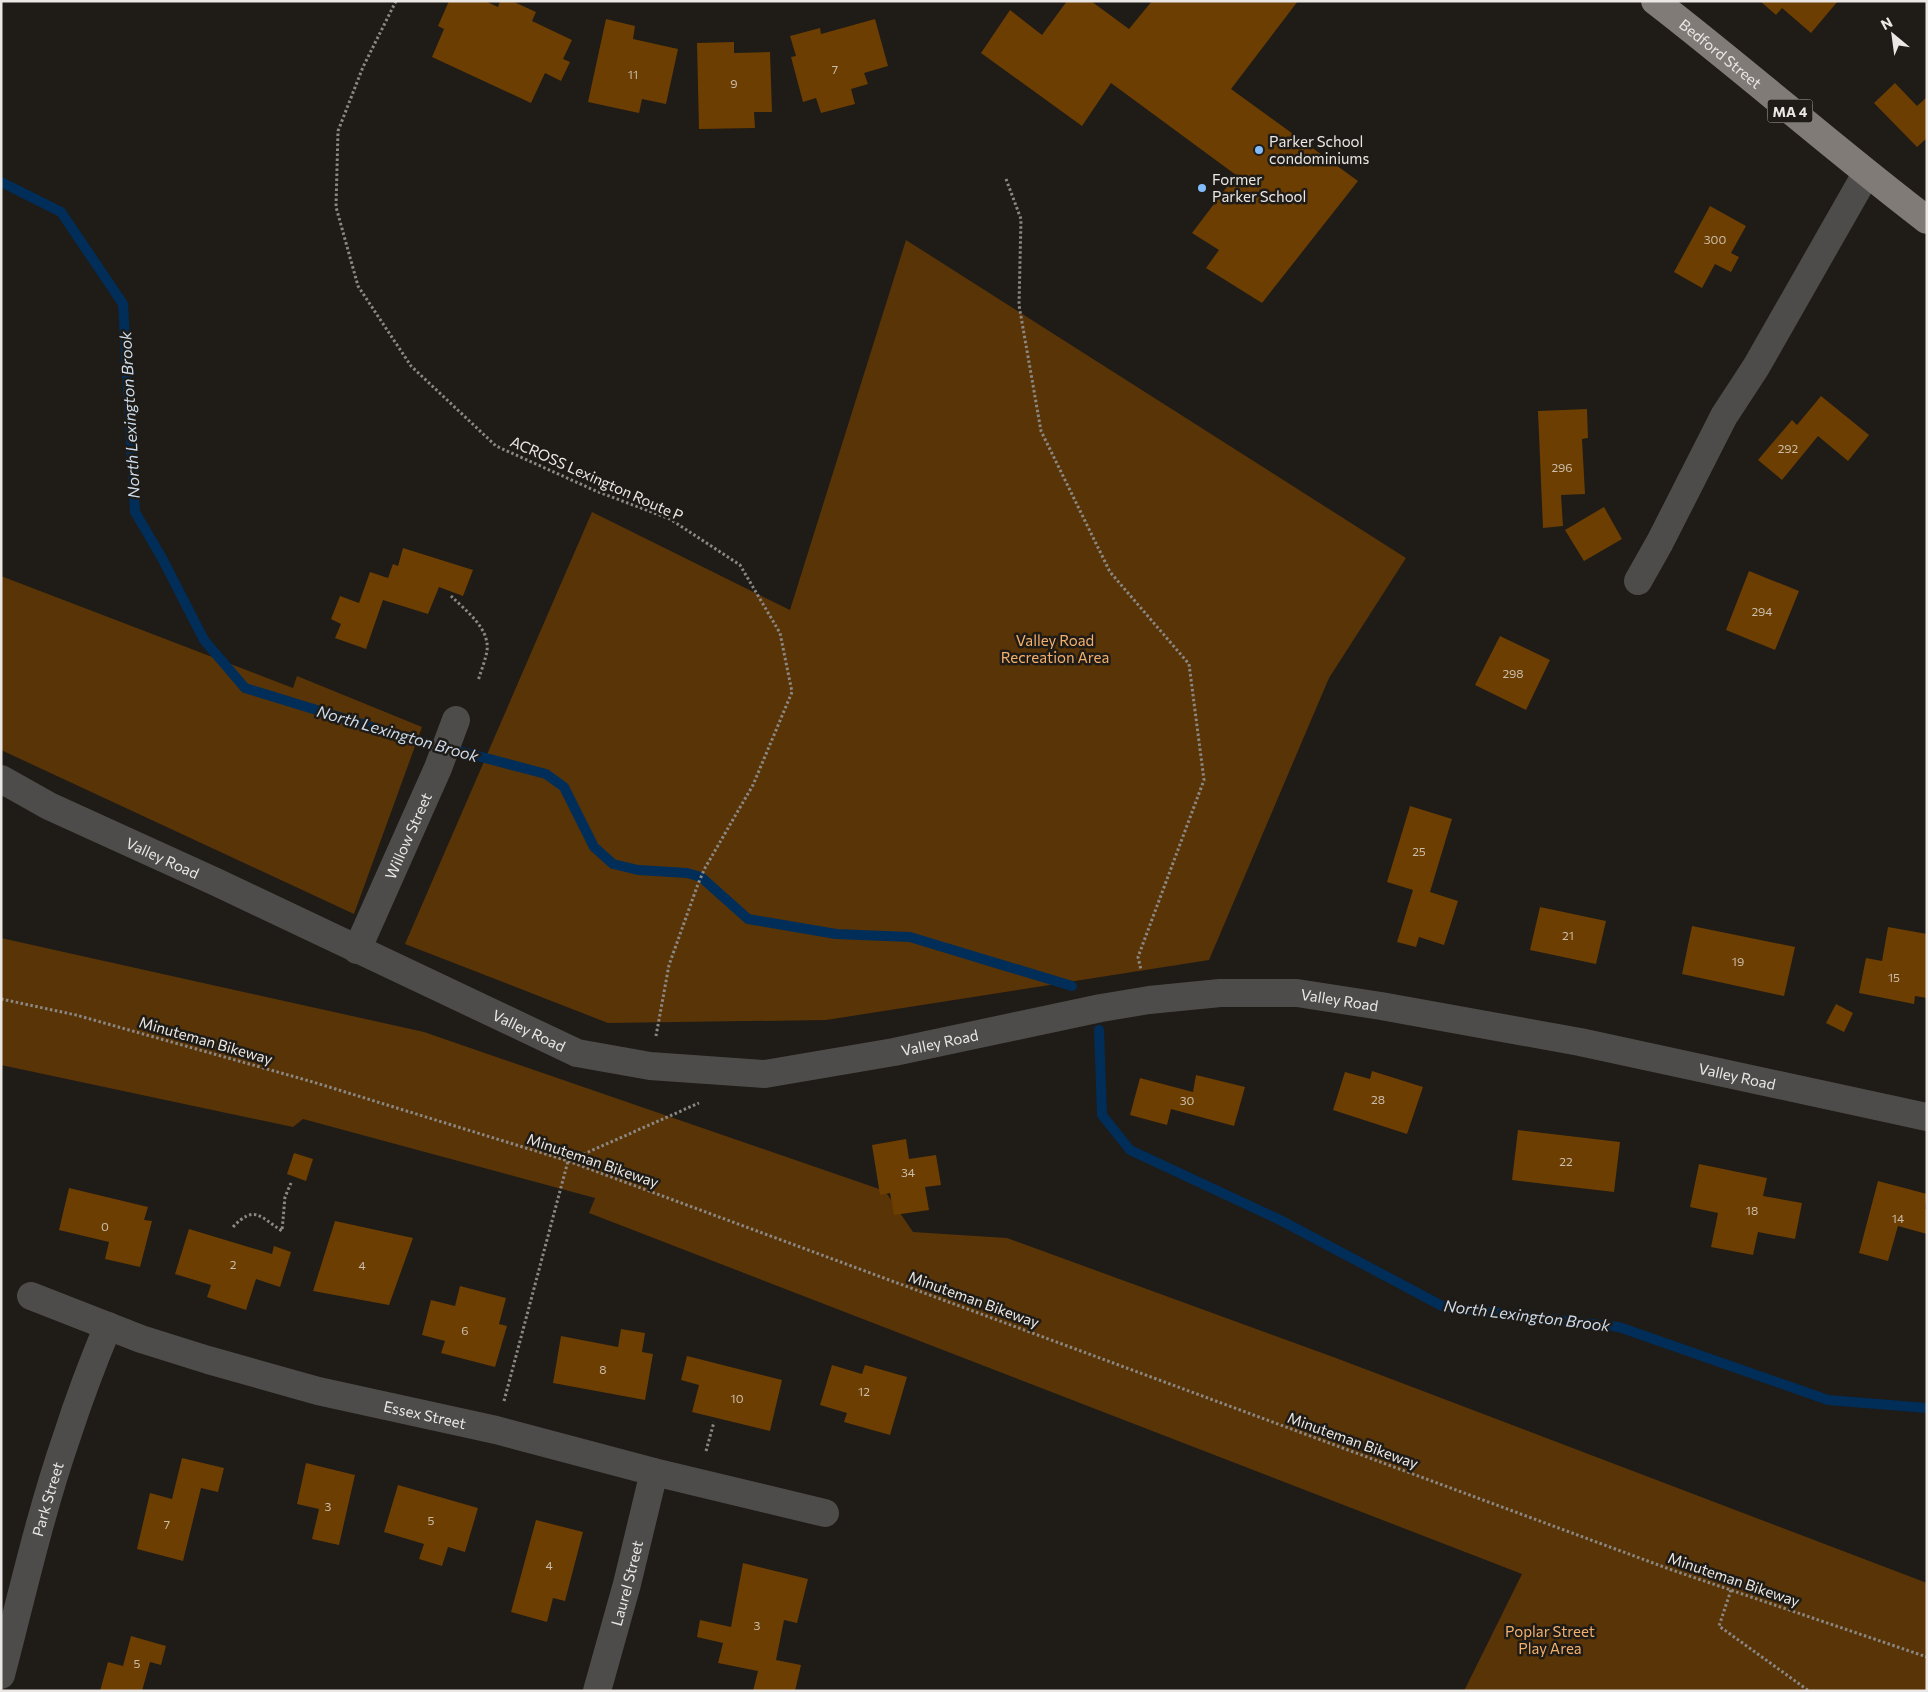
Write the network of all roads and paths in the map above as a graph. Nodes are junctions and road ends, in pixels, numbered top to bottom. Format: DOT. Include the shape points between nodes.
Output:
graph roads {
  1 [pos="396,1"];
  2 [pos="1655,1"];
  3 [pos="1866,174"];
  4 [pos="1006,179"];
  5 [pos="1927,220"];
  6 [pos="1638,581"];
  7 [pos="451,596"];
  8 [pos="478,681"];
  9 [pos="456,720"];
  10 [pos="1,779"];
  11 [pos="357,950"];
  12 [pos="1,999"];
  13 [pos="1149,1000"];
  14 [pos="650,1066"];
  15 [pos="702,1102"];
  16 [pos="1927,1117"];
  17 [pos="568,1161"];
  18 [pos="291,1183"];
  19 [pos="233,1227"];
  20 [pos="31,1296"];
  21 [pos="108,1326"];
  22 [pos="496,1430"];
  23 [pos="654,1472"];
  24 [pos="825,1513"];
  25 [pos="1731,1590"];
  26 [pos="1927,1657"];
  27 [pos="1,1675"];
  28 [pos="597,1691"];
  29 [pos="1809,1691"];
  1 -- 14 [label="path, ACROSS Lexington Route P" via="363,67 338,131 336,207 358,286 411,366 496,446 596,491 670,519 740,565 780,633 792,692 753,785 698,884 669,965"];
  2 -- 3 [label="main road, Bedford Street / MA 4"];
  3 -- 5 [label="main road, Bedford Street / MA 4"];
  3 -- 6 [label="street" via="1756,367 1724,416"];
  4 -- 13 [label="path" via="1021,219 1019,305 1040,431 1110,572 1189,664 1204,780 1138,957"];
  7 -- 8 [label="path" via="475,620 485,636 487,650"];
  9 -- 11 [label="street, Willow Street"];
  10 -- 11 [label="street, Valley Road" via="49,806"];
  11 -- 14 [label="street, Valley Road" via="577,1053"];
  12 -- 17 [label="path, Minuteman Bikeway" via="76,1015 294,1077"];
  13 -- 14 [label="street, Valley Road" via="894,1052 765,1074"];
  13 -- 16 [label="street, Valley Road" via="1220,993 1297,993 1360,1002 1580,1042"];
  15 -- 17 [label="path"];
  17 -- 22 [label="path"];
  17 -- 25 [label="path, Minuteman Bikeway"];
  18 -- 19 [label="path" via="285,1197 282,1230 261,1215 249,1214"];
  20 -- 21 [label="street, Essex Street"];
  21 -- 22 [label="street, Essex Street" via="208,1360 318,1391"];
  21 -- 27 [label="street, Park Street" via="57,1467"];
  22 -- 23 [label="street, Essex Street"];
  23 -- 24 [label="street, Essex Street"];
  23 -- 28 [label="street, Laurel Street"];
  25 -- 26 [label="path, Minuteman Bikeway"];
  25 -- 29 [label="path" via="1719,1626"];
}
